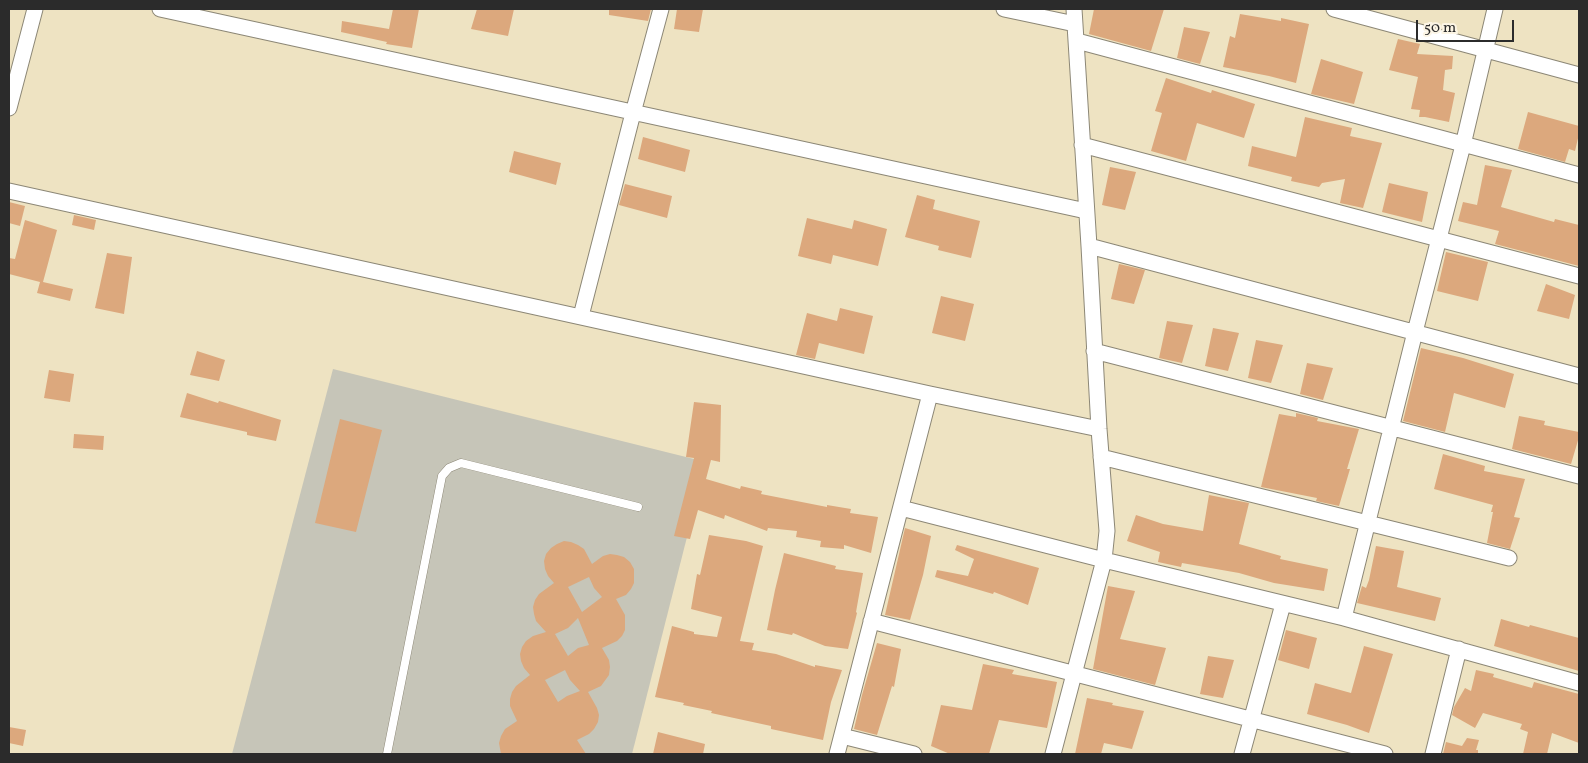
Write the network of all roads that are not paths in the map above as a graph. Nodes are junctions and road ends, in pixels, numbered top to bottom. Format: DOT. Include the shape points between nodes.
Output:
graph roads {
  1 [pos="35,9"];
  2 [pos="160,9"];
  3 [pos="662,9"];
  4 [pos="1004,9"];
  5 [pos="1074,9"];
  6 [pos="1334,9"];
  7 [pos="1495,9"];
  8 [pos="1075,24"];
  9 [pos="1076,41"];
  10 [pos="1485,49"];
  11 [pos="1579,75"];
  12 [pos="9,108"];
  13 [pos="633,113"];
  14 [pos="1463,144"];
  15 [pos="1082,145"];
  16 [pos="1579,175"];
  17 [pos="9,190"];
  18 [pos="1086,211"];
  19 [pos="1439,239"];
  20 [pos="1089,246"];
  21 [pos="1579,276"];
  22 [pos="581,316"];
  23 [pos="1415,332"];
  24 [pos="1094,351"];
  25 [pos="1579,376"];
  26 [pos="930,394"];
  27 [pos="1392,427"];
  28 [pos="1099,429"];
  29 [pos="1101,457"];
  30 [pos="1579,476"];
  31 [pos="638,507"];
  32 [pos="900,508"];
  33 [pos="1368,523"];
  34 [pos="1509,558"];
  35 [pos="1104,560"];
  36 [pos="1283,604"];
  37 [pos="1344,618"];
  38 [pos="871,621"];
  39 [pos="1459,649"];
  40 [pos="1074,674"];
  41 [pos="1579,682"];
  42 [pos="1252,720"];
  43 [pos="842,736"];
  44 [pos="387,754"];
  45 [pos="837,754"];
  46 [pos="914,754"];
  47 [pos="1053,754"];
  48 [pos="1242,754"];
  49 [pos="1385,754"];
  50 [pos="1433,754"];
  1 -- 12 [label="street"];
  2 -- 13 [label="street"];
  3 -- 13 [label="street"];
  4 -- 8 [label="street"];
  5 -- 8 [label="street"];
  6 -- 10 [label="street"];
  7 -- 10 [label="street"];
  8 -- 9 [label="street"];
  9 -- 14 [label="street"];
  9 -- 15 [label="street"];
  10 -- 11 [label="street"];
  10 -- 14 [label="street"];
  13 -- 18 [label="street"];
  13 -- 22 [label="street"];
  14 -- 16 [label="street"];
  14 -- 19 [label="street"];
  15 -- 18 [label="street"];
  15 -- 19 [label="street"];
  17 -- 22 [label="street"];
  18 -- 20 [label="street"];
  19 -- 21 [label="street"];
  19 -- 23 [label="street"];
  20 -- 23 [label="street"];
  20 -- 24 [label="street"];
  22 -- 26 [label="street"];
  23 -- 25 [label="street"];
  23 -- 27 [label="street"];
  24 -- 27 [label="street"];
  24 -- 28 [label="street"];
  26 -- 28 [label="street"];
  26 -- 32 [label="street"];
  27 -- 30 [label="street"];
  27 -- 33 [label="street"];
  28 -- 29 [label="street"];
  29 -- 33 [label="street"];
  29 -- 35 [label="street" via="1107,532"];
  31 -- 44 [label="lane" via="461,464 449,468 442,476"];
  32 -- 35 [label="street"];
  32 -- 38 [label="street"];
  33 -- 34 [label="street"];
  33 -- 37 [label="street"];
  35 -- 36 [label="street"];
  35 -- 40 [label="street"];
  36 -- 37 [label="street"];
  36 -- 42 [label="street"];
  37 -- 39 [label="street"];
  38 -- 40 [label="street"];
  38 -- 43 [label="street"];
  39 -- 41 [label="street"];
  39 -- 50 [label="street"];
  40 -- 42 [label="street"];
  40 -- 47 [label="street"];
  42 -- 48 [label="street"];
  42 -- 49 [label="street"];
  43 -- 45 [label="street"];
  43 -- 46 [label="street"];
}
